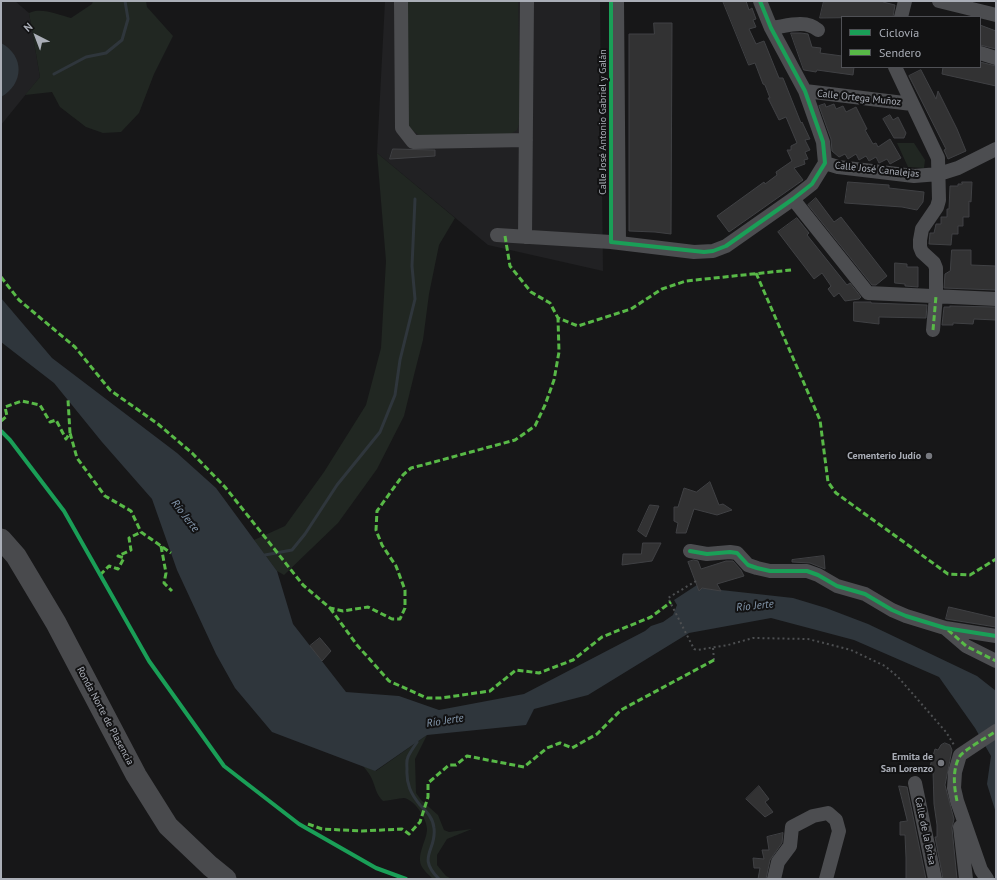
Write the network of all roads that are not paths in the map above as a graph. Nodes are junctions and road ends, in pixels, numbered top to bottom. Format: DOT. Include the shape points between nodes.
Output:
graph roads {
  1 [pos="401,1"];
  2 [pos="526,1"];
  3 [pos="611,1"];
  4 [pos="617,1"];
  5 [pos="760,1"];
  6 [pos="905,1"];
  7 [pos="939,1"];
  8 [pos="977,14"];
  9 [pos="996,15"];
  10 [pos="901,16"];
  11 [pos="771,28"];
  12 [pos="818,30"];
  13 [pos="981,53"];
  14 [pos="996,58"];
  15 [pos="895,68"];
  16 [pos="805,92"];
  17 [pos="912,104"];
  18 [pos="526,140"];
  19 [pos="996,149"];
  20 [pos="825,163"];
  21 [pos="939,174"];
  22 [pos="793,199"];
  23 [pos="497,235"];
  24 [pos="525,237"];
  25 [pos="615,243"];
  26 [pos="936,296"];
  27 [pos="996,299"];
  28 [pos="933,330"];
  29 [pos="1,539"];
  30 [pos="690,551"];
  31 [pos="945,628"];
  32 [pos="996,636"];
  33 [pos="996,661"];
  34 [pos="996,731"];
  35 [pos="915,783"];
  36 [pos="957,801"];
  37 [pos="226,879"];
  38 [pos="774,879"];
  39 [pos="826,879"];
  40 [pos="935,879"];
  41 [pos="966,879"];
  42 [pos="987,879"];
  1 -- 18 [label="street" via="402,128 413,142"];
  2 -- 18 [label="street"];
  3 -- 25 [label="street, Calle José Antonio Gabriel y Galán"];
  4 -- 25 [label="street, Calle José Antonio Gabriel y Galán"];
  5 -- 11 [label="street"];
  6 -- 10 [label="street"];
  7 -- 8 [label="street"];
  8 -- 9 [label="street"];
  11 -- 12 [label="street" via="801,24 812,25"];
  11 -- 16 [label="street"];
  13 -- 14 [label="street"];
  15 -- 17 [label="street"];
  16 -- 17 [label="street, Calle Ortega Muñoz"];
  16 -- 20 [label="street" via="823,142"];
  17 -- 21 [label="street" via="938,158"];
  18 -- 24 [label="street"];
  19 -- 21 [label="street, Calle José Canalejas" via="958,168"];
  20 -- 21 [label="street, Calle José Canalejas" via="838,167 914,176"];
  20 -- 22 [label="street" via="812,184"];
  21 -- 26 [label="street" via="937,207 922,229 920,240 922,252 936,268"];
  22 -- 25 [label="street" via="726,246 713,251 694,252"];
  22 -- 26 [label="street" via="868,293"];
  23 -- 24 [label="street"];
  24 -- 25 [label="street"];
  26 -- 27 [label="street"];
  26 -- 28 [label="street"];
  29 -- 37 [label="highway, Ronda Norte de Plasencia" via="20,562 56,623 136,775 168,826"];
  30 -- 31 [label="street" via="707,554 737,553 748,565 770,571 807,571 836,586 865,594 906,616"];
  31 -- 32 [label="street"];
  31 -- 33 [label="street" via="966,646"];
  34 -- 36 [label="street" via="960,755 955,772 954,788"];
  35 -- 40 [label="street, Calle de la Brisa"];
  36 -- 41 [label="street"];
  36 -- 42 [label="street" via="981,870"];
  38 -- 39 [label="street" via="778,862 790,846 792,827 813,816 828,813 836,820 839,831"];
}
